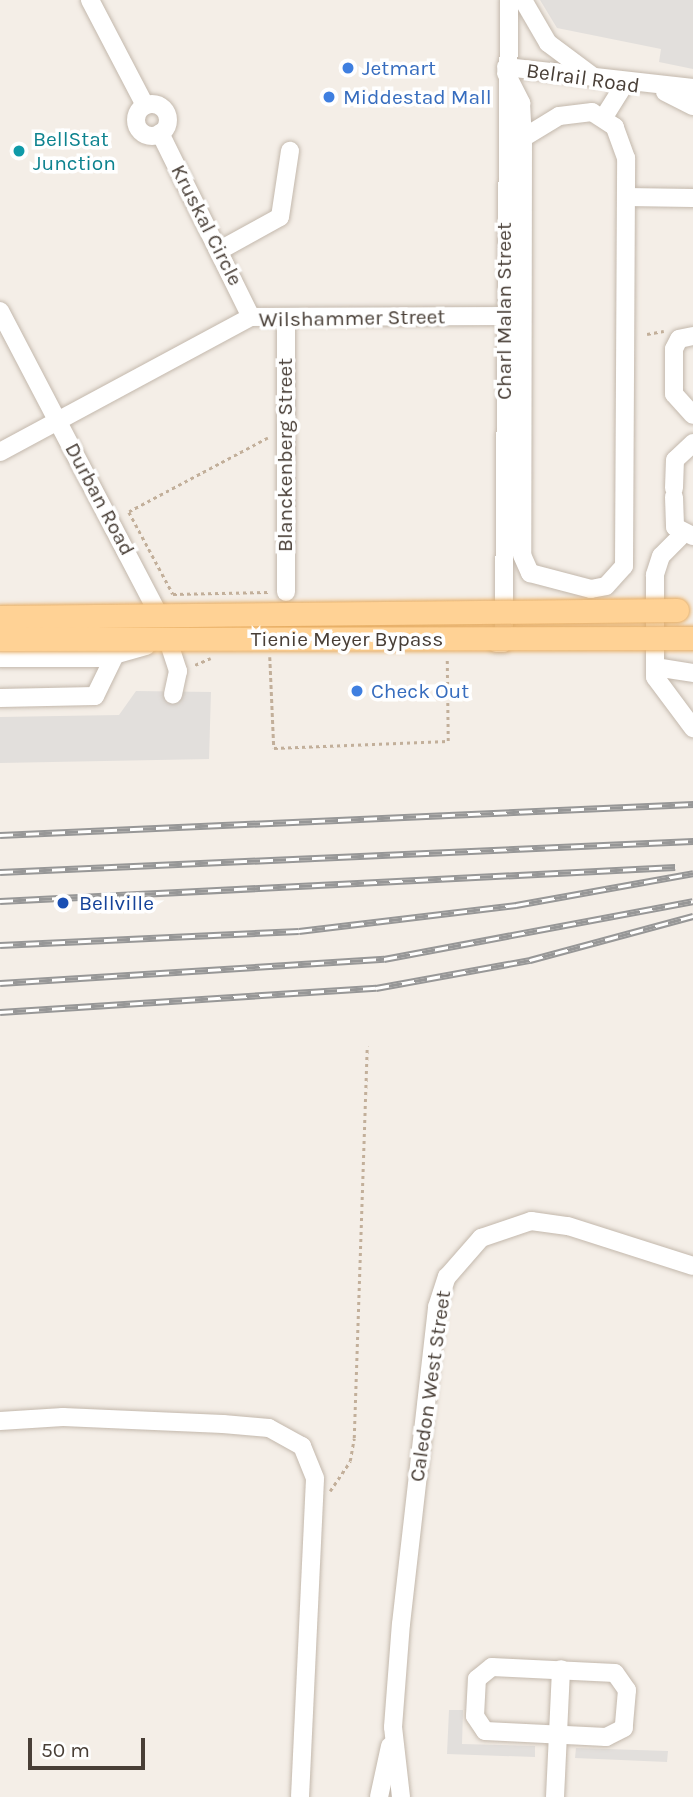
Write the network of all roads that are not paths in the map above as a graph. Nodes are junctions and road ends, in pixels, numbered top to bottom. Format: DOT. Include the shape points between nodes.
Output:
graph roads {
  1 [pos="90,0"];
  2 [pos="509,0"];
  3 [pos="523,0"];
  4 [pos="506,70"];
  5 [pos="595,79"];
  6 [pos="625,83"];
  7 [pos="693,88"];
  8 [pos="660,90"];
  9 [pos="693,106"];
  10 [pos="604,117"];
  11 [pos="523,138"];
  12 [pos="290,151"];
  13 [pos="626,197"];
  14 [pos="693,198"];
  15 [pos="222,249"];
  16 [pos="0,311"];
  17 [pos="503,316"];
  18 [pos="251,317"];
  19 [pos="286,318"];
  20 [pos="693,336"];
  21 [pos="693,415"];
  22 [pos="58,421"];
  23 [pos="693,443"];
  24 [pos="0,452"];
  25 [pos="687,536"];
  26 [pos="286,592"];
  27 [pos="677,610"];
  28 [pos="0,619"];
  29 [pos="161,619"];
  30 [pos="504,621"];
  31 [pos="693,638"];
  32 [pos="0,639"];
  33 [pos="172,644"];
  34 [pos="115,655"];
  35 [pos="0,658"];
  36 [pos="655,667"];
  37 [pos="693,673"];
  38 [pos="173,694"];
  39 [pos="0,698"];
  40 [pos="693,728"];
  41 [pos="693,1266"];
  42 [pos="0,1421"];
  43 [pos="561,1669"];
  44 [pos="393,1727"];
  45 [pos="558,1735"];
  46 [pos="300,1797"];
  47 [pos="379,1797"];
  48 [pos="401,1797"];
  49 [pos="555,1797"];
  1 -- 15 [label="street, Kruskal Circle" via="145,106 136,125 146,135 160,133"];
  2 -- 4 [label="street, Charl Malan Street"];
  3 -- 5 [label="street" via="548,43"];
  4 -- 5 [label="street, Belrail Road"];
  4 -- 11 [label="street" via="521,103"];
  4 -- 17 [label="street, Charl Malan Street"];
  5 -- 6 [label="street, Belrail Road"];
  6 -- 8 [label="street, Belrail Road"];
  6 -- 10 [label="street"];
  7 -- 8 [label="street, Belrail Road"];
  8 -- 9 [label="street, Belrail Road"];
  10 -- 11 [label="street" via="568,113"];
  10 -- 13 [label="street" via="624,144"];
  11 -- 13 [label="street" via="520,546 530,573 584,589 606,586 624,566"];
  12 -- 15 [label="street" via="280,218"];
  13 -- 14 [label="street"];
  15 -- 18 [label="street, Kruskal Circle"];
  16 -- 22 [label="street, Durban Road"];
  17 -- 19 [label="street, Wilshammer Street"];
  17 -- 30 [label="street, Charl Malan Street"];
  18 -- 19 [label="street, Wilshammer Street"];
  18 -- 22 [label="street, Wilshammer Street"];
  19 -- 26 [label="street, Blanckenberg Street"];
  20 -- 21 [label="street" via="676,344 674,385 677,401"];
  22 -- 24 [label="street, Wilshammer Street"];
  22 -- 29 [label="street, Durban Road"];
  23 -- 25 [label="street" via="676,460 673,522"];
  25 -- 36 [label="street" via="661,556 655,575"];
  27 -- 28 [label="main road, Tienie Meyer Bypass, bridge"];
  28 -- 29 [label="street"];
  29 -- 30 [label="street"];
  29 -- 33 [label="street, Durban Road"];
  30 -- 33 [label="street, Charl Malan Street" via="503,643"];
  31 -- 32 [label="main road, Tienie Meyer Bypass, bridge"];
  33 -- 34 [label="street, Charl Malan Street"];
  33 -- 38 [label="street, Durban Road" via="178,671"];
  34 -- 35 [label="street, Charl Malan Street"];
  34 -- 39 [label="street" via="95,696"];
  36 -- 37 [label="street"];
  36 -- 40 [label="street" via="662,692"];
  41 -- 44 [label="street, Caledon West Street" via="568,1226 514,1224 481,1238 456,1262 440,1293"];
  42 -- 46 [label="street" via="63,1417 269,1428 292,1437 310,1458 315,1503"];
  43 -- 45 [label="street"];
  43 -- 45 [label="street" via="621,1677 626,1722 613,1737"];
  43 -- 45 [label="street" via="487,1667 477,1675 475,1716 491,1733"];
  44 -- 47 [label="street"];
  44 -- 48 [label="street"];
  45 -- 49 [label="street"];
}
